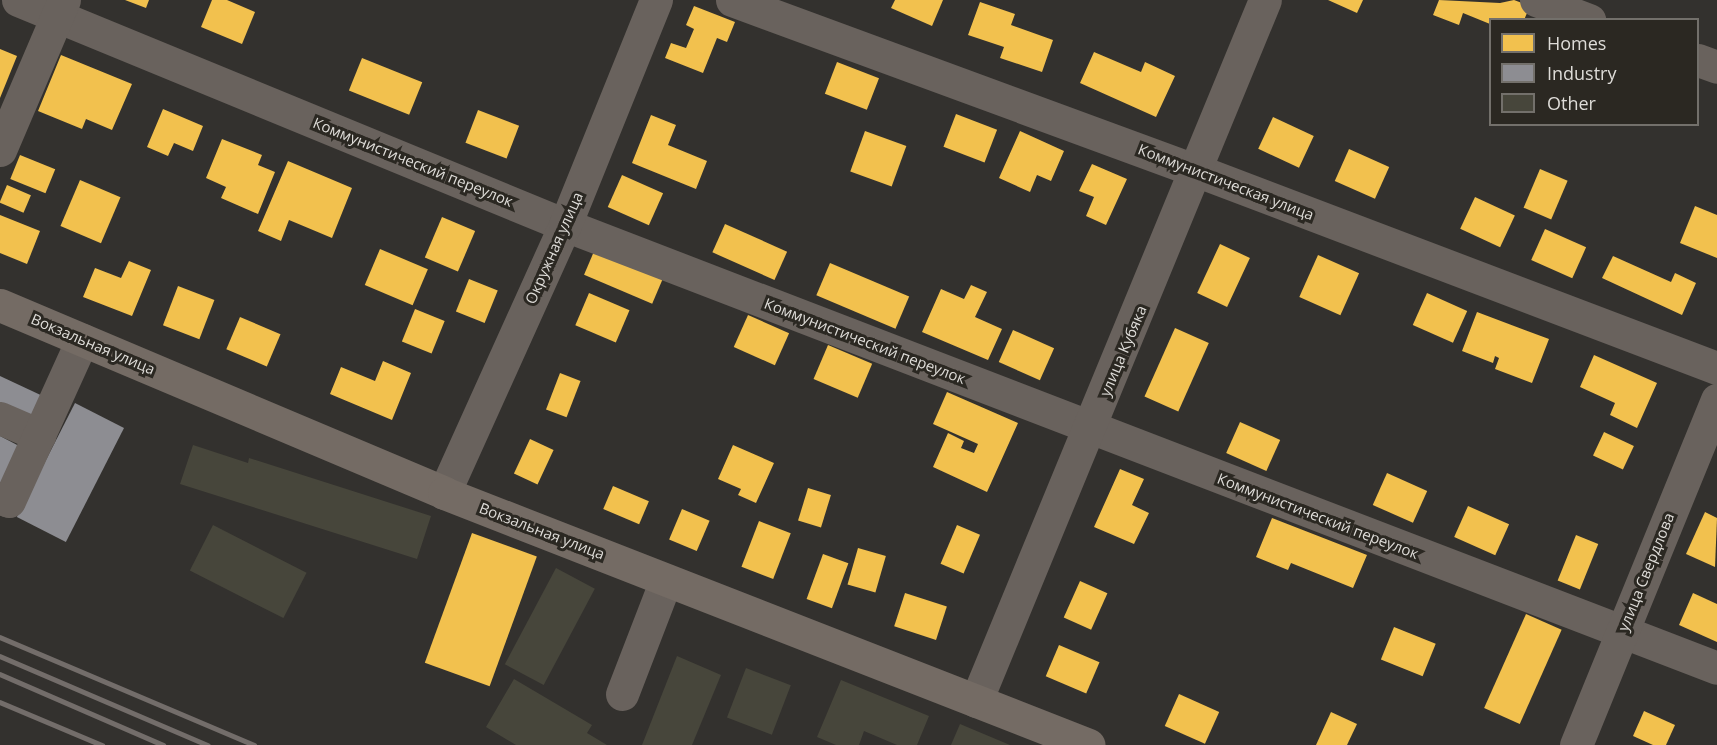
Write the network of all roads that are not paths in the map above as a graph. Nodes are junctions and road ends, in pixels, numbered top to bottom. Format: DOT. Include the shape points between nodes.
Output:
graph roads {
  1 [pos="18,0"];
  2 [pos="656,0"];
  3 [pos="732,0"];
  4 [pos="1265,0"];
  5 [pos="1536,0"];
  6 [pos="61,8"];
  7 [pos="1584,18"];
  8 [pos="1699,60"];
  9 [pos="1717,67"];
  10 [pos="0,150"];
  11 [pos="1198,171"];
  12 [pos="565,225"];
  13 [pos="0,305"];
  14 [pos="82,340"];
  15 [pos="1717,368"];
  16 [pos="1717,400"];
  17 [pos="0,418"];
  18 [pos="1090,429"];
  19 [pos="39,435"];
  20 [pos="444,493"];
  21 [pos="0,498"];
  22 [pos="666,580"];
  23 [pos="1622,631"];
  24 [pos="1717,668"];
  25 [pos="622,694"];
  26 [pos="976,701"];
  27 [pos="1089,745"];
  28 [pos="1576,745"];
  1 -- 6 [label="street, Коммунистический переулок"];
  2 -- 12 [label="street, Окружная улица"];
  3 -- 11 [label="street, Коммунистическая улица"];
  4 -- 11 [label="street, улица Кубяка"];
  5 -- 7 [label="street"];
  6 -- 10 [label="street"];
  6 -- 12 [label="street, Коммунистический переулок"];
  8 -- 9 [label="street"];
  11 -- 15 [label="street, Коммунистическая улица"];
  11 -- 18 [label="street, улица Кубяка"];
  12 -- 18 [label="street, Коммунистический переулок"];
  12 -- 20 [label="street, Окружная улица"];
  13 -- 14 [label="main road, Вокзальная улица"];
  14 -- 19 [label="street"];
  14 -- 20 [label="main road, Вокзальная улица"];
  16 -- 23 [label="street, улица Свердлова"];
  17 -- 19 [label="street"];
  18 -- 23 [label="street, Коммунистический переулок"];
  18 -- 26 [label="street, улица Кубяка"];
  19 -- 21 [label="street" via="9,501"];
  20 -- 22 [label="main road, Вокзальная улица"];
  22 -- 25 [label="street"];
  22 -- 26 [label="main road, Вокзальная улица"];
  23 -- 24 [label="street, Коммунистический переулок"];
  23 -- 28 [label="street, улица Свердлова"];
  26 -- 27 [label="main road, Вокзальная улица"];
}
